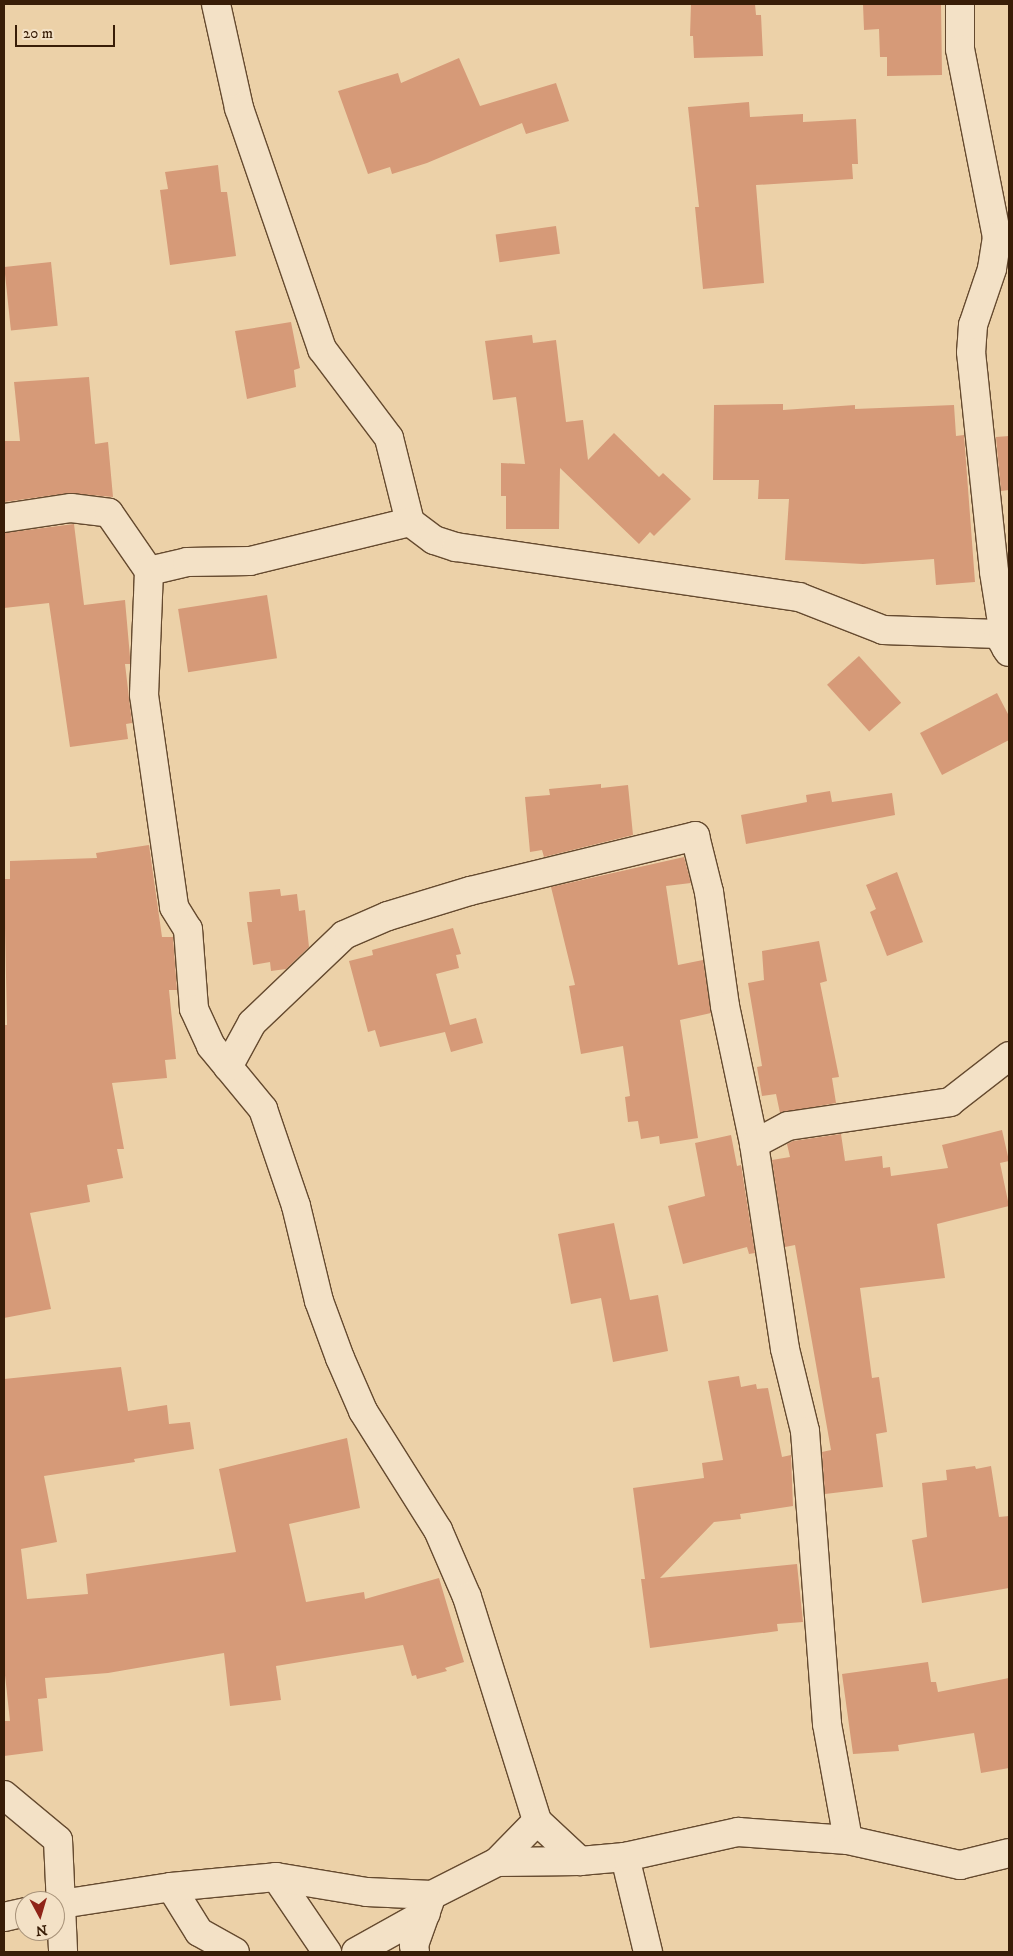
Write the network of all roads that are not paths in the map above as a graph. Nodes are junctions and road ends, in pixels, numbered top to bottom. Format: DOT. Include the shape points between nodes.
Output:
graph roads {
  1 [pos="216,4"];
  2 [pos="960,4"];
  3 [pos="1003,234"];
  4 [pos="4,518"];
  5 [pos="410,522"];
  6 [pos="149,571"];
  7 [pos="1008,650"];
  8 [pos="1009,1056"];
  9 [pos="228,1068"];
  10 [pos="754,1144"];
  11 [pos="4,1795"];
  12 [pos="538,1821"];
  13 [pos="848,1840"];
  14 [pos="1009,1853"];
  15 [pos="625,1857"];
  16 [pos="498,1862"];
  17 [pos="580,1862"];
  18 [pos="276,1877"];
  19 [pos="171,1887"];
  20 [pos="57,1891"];
  21 [pos="65,1904"];
  22 [pos="429,1904"];
  23 [pos="235,1952"];
  24 [pos="327,1952"];
  25 [pos="356,1952"];
  26 [pos="415,1952"];
  27 [pos="648,1952"];
  1 -- 5 [label="street" via="239,108 322,349 389,438"];
  2 -- 3 [label="street" via="960,50"];
  3 -- 7 [label="street" via="973,325 971,352 994,572"];
  4 -- 6 [label="street" via="70,508 109,514"];
  5 -- 6 [label="street" via="250,561 187,562"];
  5 -- 7 [label="street" via="434,540 456,547 799,597 884,630 998,634"];
  6 -- 9 [label="street" via="144,695 174,907 188,929 194,1009 211,1046"];
  8 -- 10 [label="street" via="950,1102 788,1126"];
  9 -- 10 [label="street" via="252,1023 344,935 388,916 470,890 695,836 709,892 725,1006"];
  9 -- 12 [label="street" via="263,1109 296,1206 319,1301 363,1411 438,1530 467,1597"];
  10 -- 13 [label="street" via="785,1349 805,1431 827,1724"];
  11 -- 20 [label="street" via="58,1840"];
  12 -- 16 [label="street"];
  12 -- 17 [label="street"];
  13 -- 14 [label="street" via="960,1865"];
  13 -- 15 [label="street" via="738,1832"];
  15 -- 17 [label="street"];
  15 -- 27 [label="street"];
  16 -- 17 [label="street"];
  16 -- 22 [label="street"];
  18 -- 19 [label="street"];
  18 -- 22 [label="street"];
  18 -- 24 [label="street"];
  19 -- 21 [label="street"];
  19 -- 23 [label="street" via="199,1932"];
  22 -- 25 [label="street"];
  22 -- 26 [label="street"];
}
